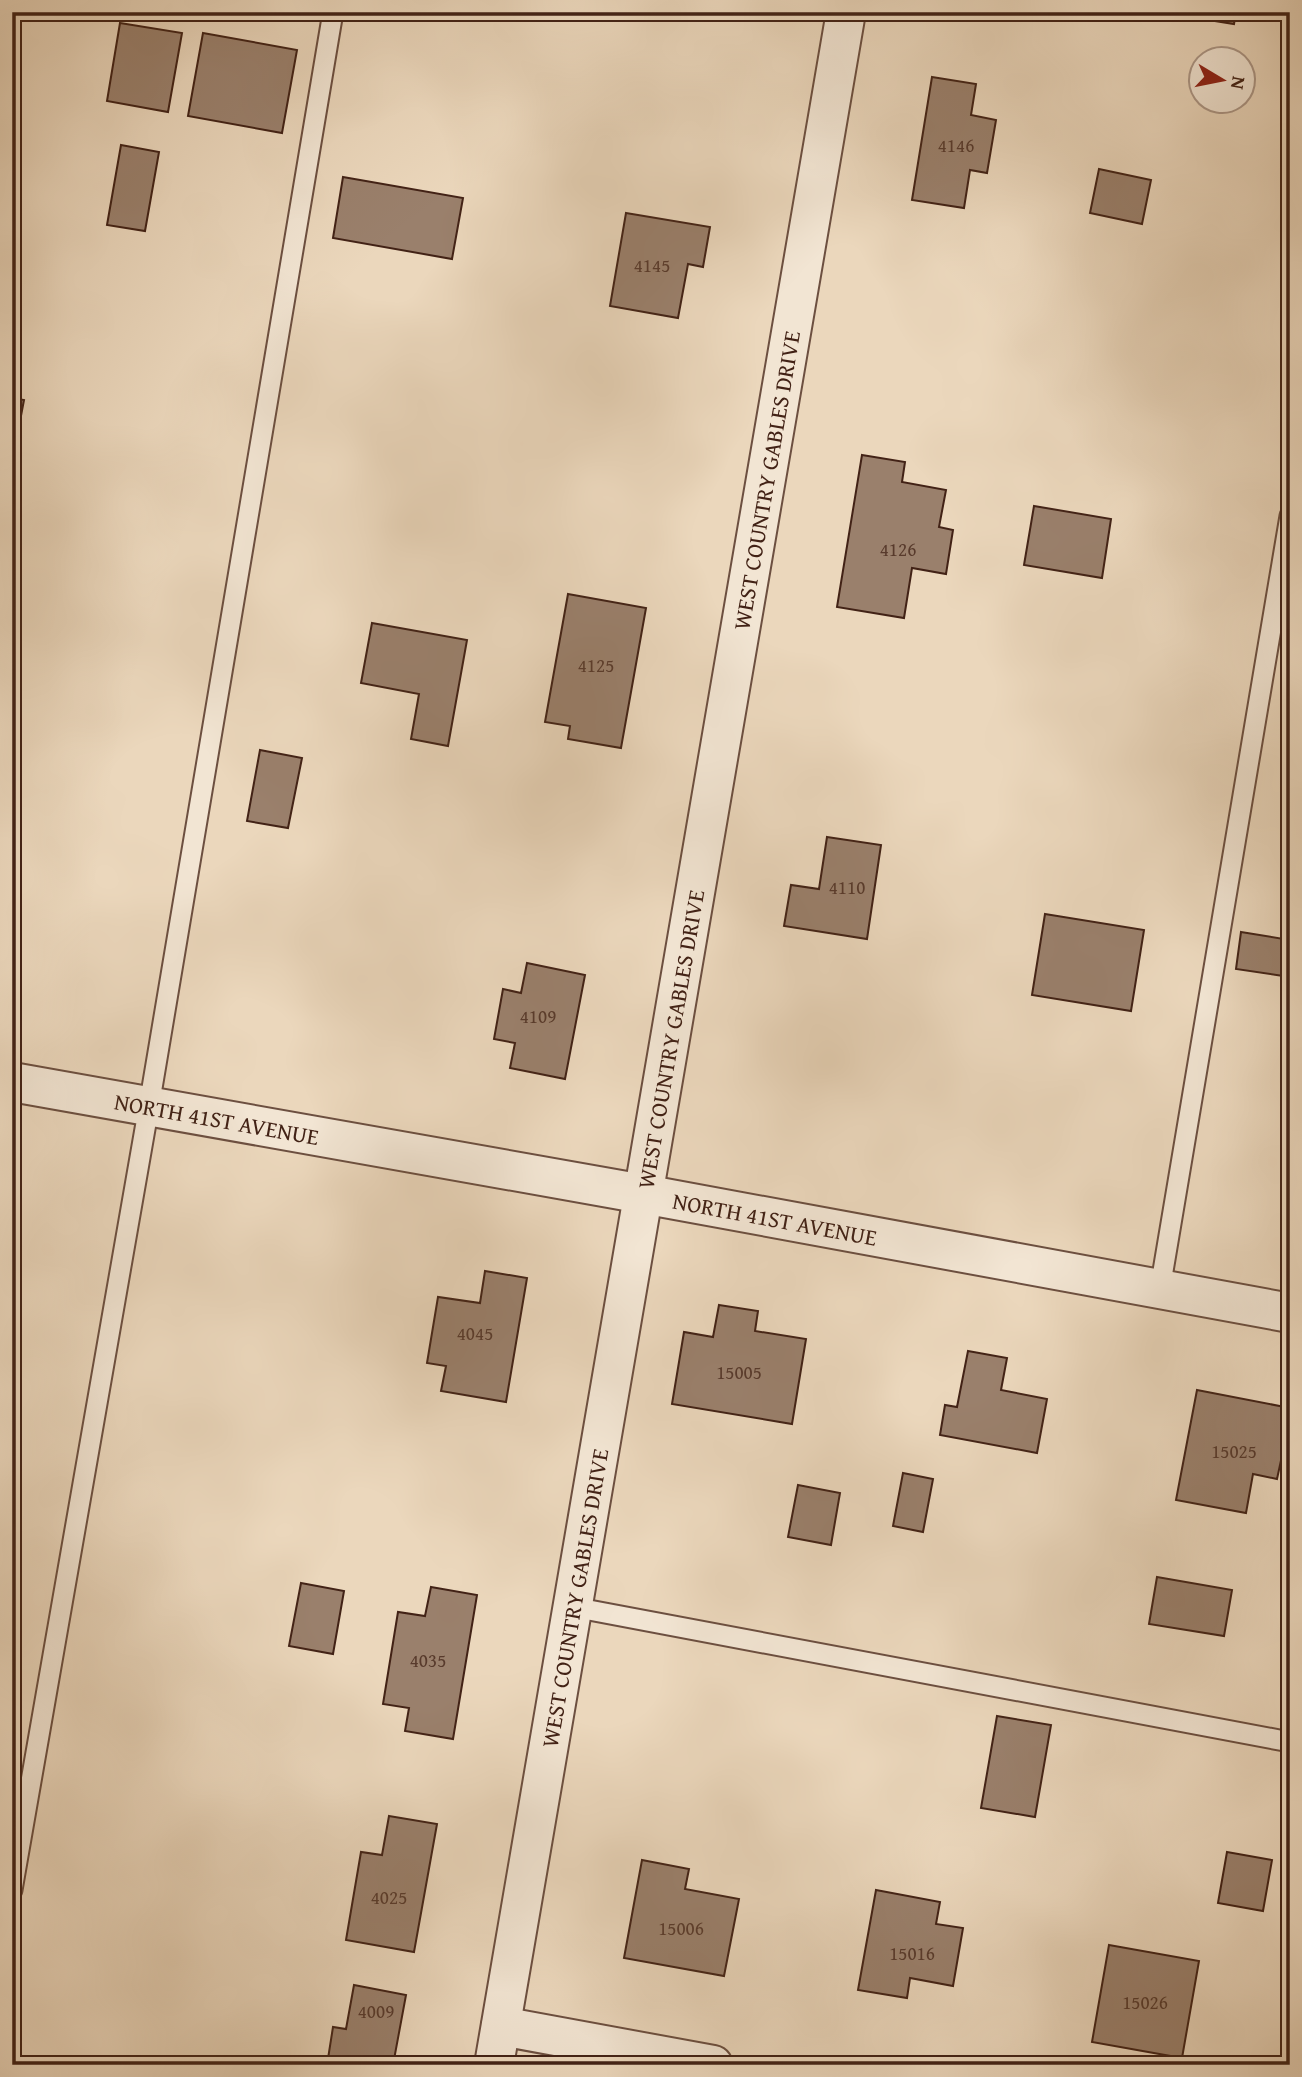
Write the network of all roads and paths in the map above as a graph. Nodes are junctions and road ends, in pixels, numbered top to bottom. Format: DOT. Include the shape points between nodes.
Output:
graph roads {
  1 [pos="334,12"];
  2 [pos="846,12"];
  3 [pos="1290,516"];
  4 [pos="12,1082"];
  5 [pos="149,1106"];
  6 [pos="643,1194"];
  7 [pos="1160,1289"];
  8 [pos="1290,1313"];
  9 [pos="573,1607"];
  10 [pos="1290,1742"];
  11 [pos="12,1891"];
  12 [pos="501,2026"];
  13 [pos="494,2065"];
  14 [pos="713,2065"];
  1 -- 5 [label="lane"];
  2 -- 6 [label="street, WEST COUNTRY GABLES DRIVE"];
  3 -- 7 [label="lane"];
  4 -- 5 [label="street, NORTH 41ST AVENUE"];
  5 -- 6 [label="street, NORTH 41ST AVENUE"];
  5 -- 11 [label="lane"];
  6 -- 7 [label="street, NORTH 41ST AVENUE"];
  6 -- 9 [label="street, WEST COUNTRY GABLES DRIVE"];
  7 -- 8 [label="street, NORTH 41ST AVENUE"];
  9 -- 10 [label="lane"];
  9 -- 12 [label="street, WEST COUNTRY GABLES DRIVE"];
  12 -- 13 [label="street, WEST COUNTRY GABLES DRIVE"];
  12 -- 14 [label="street"];
}
